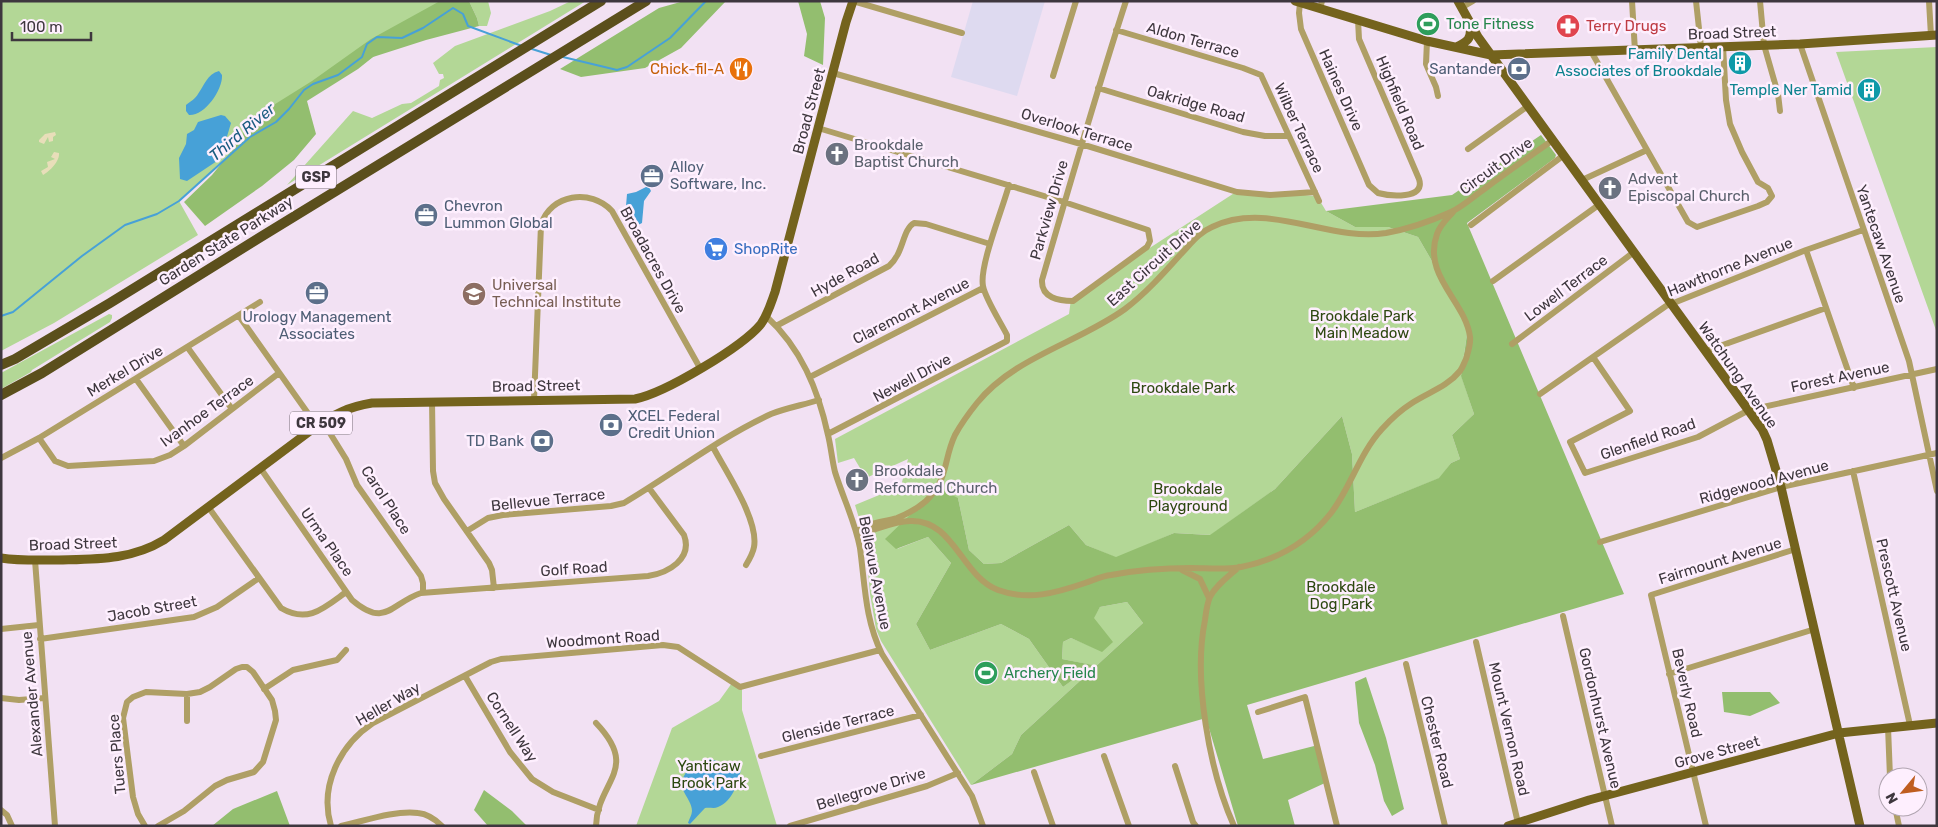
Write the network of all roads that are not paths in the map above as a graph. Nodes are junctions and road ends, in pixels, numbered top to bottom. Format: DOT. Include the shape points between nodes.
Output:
graph roads {
  1 [pos="601,1"];
  2 [pos="646,1"];
  3 [pos="853,1"];
  4 [pos="1076,1"];
  5 [pos="1126,1"];
  6 [pos="1473,1"];
  7 [pos="1632,1"];
  8 [pos="1696,1"];
  9 [pos="1760,1"];
  10 [pos="1929,1"];
  11 [pos="1297,2"];
  12 [pos="1460,4"];
  13 [pos="1321,5"];
  14 [pos="1358,20"];
  15 [pos="1468,21"];
  16 [pos="1116,30"];
  17 [pos="962,33"];
  18 [pos="1934,35"];
  19 [pos="1427,41"];
  20 [pos="1800,44"];
  21 [pos="1764,45"];
  22 [pos="1723,46"];
  23 [pos="1701,47"];
  24 [pos="1456,48"];
  25 [pos="1635,51"];
  26 [pos="1592,53"];
  27 [pos="1491,55"];
  28 [pos="833,73"];
  29 [pos="1261,75"];
  30 [pos="1053,76"];
  31 [pos="1098,88"];
  32 [pos="1438,96"];
  33 [pos="1528,106"];
  34 [pos="1780,111"];
  35 [pos="818,128"];
  36 [pos="1289,136"];
  37 [pos="1553,140"];
  38 [pos="1081,144"];
  39 [pos="1468,149"];
  40 [pos="1647,150"];
  41 [pos="1564,155"];
  42 [pos="1582,180"];
  43 [pos="1009,185"];
  44 [pos="1315,192"];
  45 [pos="1415,193"];
  46 [pos="1319,201"];
  47 [pos="1064,202"];
  48 [pos="1600,204"];
  49 [pos="1453,212"];
  50 [pos="1471,226"];
  51 [pos="1863,230"];
  52 [pos="990,244"];
  53 [pos="1806,250"];
  54 [pos="1634,252"];
  55 [pos="1493,281"];
  56 [pos="983,288"];
  57 [pos="260,302"];
  58 [pos="1671,303"];
  59 [pos="1826,308"];
  60 [pos="239,316"];
  61 [pos="766,316"];
  62 [pos="776,326"];
  63 [pos="1512,344"];
  64 [pos="188,348"];
  65 [pos="1706,351"];
  66 [pos="1593,357"];
  67 [pos="1,365"];
  68 [pos="700,368"];
  69 [pos="1937,369"];
  70 [pos="279,373"];
  71 [pos="1912,374"];
  72 [pos="810,377"];
  73 [pos="136,379"];
  74 [pos="1854,388"];
  75 [pos="1540,394"];
  76 [pos="1,395"];
  77 [pos="534,400"];
  78 [pos="819,400"];
  79 [pos="432,402"];
  80 [pos="232,409"];
  81 [pos="1750,410"];
  82 [pos="320,424"];
  83 [pos="828,434"];
  84 [pos="39,438"];
  85 [pos="184,446"];
  86 [pos="713,447"];
  87 [pos="1937,453"];
  88 [pos="1928,454"];
  89 [pos="1,458"];
  90 [pos="261,469"];
  91 [pos="1853,471"];
  92 [pos="1781,487"];
  93 [pos="649,488"];
  94 [pos="1937,491"];
  95 [pos="209,508"];
  96 [pos="467,531"];
  97 [pos="857,532"];
  98 [pos="1600,542"];
  99 [pos="1796,550"];
  100 [pos="1,558"];
  101 [pos="35,560"];
  102 [pos="746,565"];
  103 [pos="1239,567"];
  104 [pos="1179,568"];
  105 [pos="259,578"];
  106 [pos="494,588"];
  107 [pos="346,592"];
  108 [pos="423,593"];
  109 [pos="1651,595"];
  110 [pos="1209,598"];
  111 [pos="385,613"];
  112 [pos="1563,616"];
  113 [pos="39,625"];
  114 [pos="1,629"];
  115 [pos="1815,629"];
  116 [pos="40,639"];
  117 [pos="1476,642"];
  118 [pos="346,650"];
  119 [pos="880,650"];
  120 [pos="1406,664"];
  121 [pos="1669,674"];
  122 [pos="465,676"];
  123 [pos="264,689"];
  124 [pos="187,694"];
  125 [pos="1,698"];
  126 [pos="46,698"];
  127 [pos="1258,712"];
  128 [pos="921,716"];
  129 [pos="187,721"];
  130 [pos="596,723"];
  131 [pos="1937,723"];
  132 [pos="1910,725"];
  133 [pos="1888,727"];
  134 [pos="1839,732"];
  135 [pos="761,756"];
  136 [pos="1104,756"];
  137 [pos="1175,766"];
  138 [pos="1890,767"];
  139 [pos="1034,772"];
  140 [pos="1693,772"];
  141 [pos="958,773"];
  142 [pos="1605,796"];
  143 [pos="1,810"];
  144 [pos="599,810"];
  145 [pos="1518,823"];
  146 [pos="1233,825"];
  147 [pos="12,826"];
  148 [pos="55,826"];
  149 [pos="145,826"];
  150 [pos="158,826"];
  151 [pos="331,826"];
  152 [pos="341,826"];
  153 [pos="442,826"];
  154 [pos="596,826"];
  155 [pos="790,826"];
  156 [pos="983,826"];
  157 [pos="1053,826"];
  158 [pos="1129,826"];
  159 [pos="1196,826"];
  160 [pos="1336,826"];
  161 [pos="1445,826"];
  162 [pos="1508,826"];
  163 [pos="1612,826"];
  164 [pos="1706,826"];
  165 [pos="1860,826"];
  1 -- 67 [label="highway, Garden State Parkway / GSP" via="108,304 15,360"];
  2 -- 76 [label="highway, Garden State Parkway / GSP" via="42,373"];
  3 -- 17 [label="street"];
  3 -- 28 [label="main road, Broad Street / CR 509"];
  4 -- 30 [label="street"];
  5 -- 16 [label="street, Parkview Drive"];
  6 -- 12 [label="street"];
  7 -- 25 [label="street"];
  8 -- 23 [label="street"];
  9 -- 21 [label="street"];
  10 -- 18 [label="street"];
  11 -- 13 [label="main road, Broad Street"];
  11 -- 45 [label="street, Haines Drive" via="1301,29 1369,185 1374,192 1381,194"];
  12 -- 15 [label="main road, Watchung Avenue"];
  13 -- 14 [label="main road, Broad Street"];
  14 -- 19 [label="main road, Broad Street"];
  14 -- 45 [label="street, Highfield Road" via="1359,40 1419,179 1420,186"];
  15 -- 24 [label="main road" via="1469,40"];
  15 -- 27 [label="main road, Watchung Avenue"];
  16 -- 29 [label="street, Aldon Terrace"];
  16 -- 31 [label="street, Parkview Drive"];
  18 -- 20 [label="main road, Broad Street"];
  19 -- 24 [label="main road, Broad Street"];
  19 -- 32 [label="street" via="1426,64"];
  20 -- 21 [label="main road, Broad Street"];
  20 -- 51 [label="street, Yantecaw Avenue"];
  21 -- 22 [label="main road, Broad Street"];
  21 -- 34 [label="street"];
  22 -- 23 [label="main road, Broad Street"];
  22 -- 40 [label="street" via="1730,124 1758,182 1768,188 1772,196 1758,206 1696,227 1691,225"];
  23 -- 25 [label="main road, Broad Street"];
  24 -- 27 [label="main road, Broad Street"];
  25 -- 26 [label="main road, Broad Street"];
  26 -- 27 [label="main road, Broad Street"];
  26 -- 40 [label="street"];
  27 -- 33 [label="main road, Watchung Avenue"];
  28 -- 35 [label="main road, Broad Street / CR 509"];
  28 -- 38 [label="street, Overlook Terrace"];
  29 -- 36 [label="street, Wilber Terrace"];
  31 -- 36 [label="street, Oakridge Road" via="1244,132"];
  31 -- 38 [label="street, Parkview Drive"];
  33 -- 37 [label="main road, Watchung Avenue"];
  33 -- 39 [label="street"];
  35 -- 43 [label="street"];
  35 -- 61 [label="main road, Broad Street / CR 509"];
  36 -- 44 [label="street, Wilber Terrace"];
  37 -- 41 [label="main road, Watchung Avenue"];
  37 -- 49 [label="street, Circuit Drive"];
  38 -- 44 [label="street, Overlook Terrace" via="1237,192 1270,195"];
  38 -- 47 [label="street, Parkview Drive"];
  40 -- 42 [label="street"];
  41 -- 42 [label="main road, Watchung Avenue"];
  41 -- 50 [label="street"];
  42 -- 48 [label="main road, Watchung Avenue"];
  43 -- 47 [label="street"];
  43 -- 52 [label="street, Claremont Avenue"];
  44 -- 46 [label="street, Wilber Terrace"];
  47 -- 47 [label="street, Parkview Drive" via="1148,230 1150,241 1146,248 1074,301 1058,300 1046,294 1042,285"];
  48 -- 54 [label="main road, Watchung Avenue"];
  48 -- 55 [label="street"];
  49 -- 97 [label="street, East Circuit Drive" via="1384,233 1358,233 1246,218 1212,227 1191,242 1125,309 1023,365 992,387 955,436 943,478 925,502 898,518 862,527"];
  49 -- 103 [label="street" via="1440,228 1434,251 1442,282 1466,321 1471,338 1462,369 1448,384 1412,403 1380,430 1365,450 1332,512 1305,540 1280,554"];
  51 -- 53 [label="street, Hawthorne Avenue"];
  51 -- 71 [label="street, Yantecaw Avenue"];
  52 -- 56 [label="street, Claremont Avenue"];
  52 -- 62 [label="street, Hyde Road" via="914,223 906,230 900,252 889,266"];
  53 -- 58 [label="street, Hawthorne Avenue"];
  53 -- 59 [label="street"];
  54 -- 58 [label="main road, Watchung Avenue"];
  54 -- 63 [label="street, Lowell Terrace"];
  56 -- 72 [label="street, Claremont Avenue"];
  56 -- 83 [label="street, Newell Drive" via="1007,341"];
  57 -- 60 [label="street, Merkel Drive"];
  58 -- 65 [label="main road, Watchung Avenue"];
  58 -- 66 [label="street, Hawthorne Avenue"];
  59 -- 65 [label="street"];
  59 -- 74 [label="street"];
  60 -- 64 [label="street, Merkel Drive"];
  60 -- 70 [label="street, Carol Place"];
  61 -- 62 [label="street, Bellevue Avenue"];
  61 -- 68 [label="main road, Broad Street / CR 509" via="740,344"];
  62 -- 72 [label="street, Bellevue Avenue" via="794,347"];
  64 -- 73 [label="street, Merkel Drive"];
  64 -- 80 [label="street"];
  65 -- 81 [label="main road, Watchung Avenue"];
  66 -- 75 [label="street, Hawthorne Avenue"];
  66 -- 81 [label="street, Glenfield Road" via="1630,411 1570,442 1585,473 1698,437"];
  68 -- 77 [label="main road, Broad Street / CR 509" via="657,392 635,399"];
  68 -- 77 [label="street, Broadacres Drive" via="612,211 593,199 567,198 548,210 541,225"];
  69 -- 71 [label="street, Forest Avenue"];
  70 -- 80 [label="street, Ivanhoe Terrace"];
  70 -- 82 [label="street, Carol Place"];
  71 -- 74 [label="street, Forest Avenue"];
  71 -- 88 [label="street, Yantecaw Avenue"];
  72 -- 78 [label="street, Bellevue Avenue"];
  73 -- 84 [label="street, Merkel Drive"];
  73 -- 85 [label="street"];
  74 -- 81 [label="street, Forest Avenue"];
  77 -- 79 [label="main road, Broad Street / CR 509"];
  78 -- 83 [label="street, Bellevue Avenue"];
  78 -- 86 [label="street, Bellevue Terrace" via="772,414"];
  79 -- 82 [label="main road, Broad Street / CR 509" via="372,402 352,406"];
  79 -- 96 [label="street" via="435,483"];
  80 -- 85 [label="street, Ivanhoe Terrace"];
  81 -- 92 [label="main road, Watchung Avenue" via="1767,440"];
  82 -- 90 [label="main road, Broad Street / CR 509"];
  82 -- 108 [label="street, Carol Place" via="346,459 357,485 421,576"];
  83 -- 97 [label="street, Bellevue Avenue" via="836,473"];
  84 -- 85 [label="street, Ivanhoe Terrace" via="54,460 68,466 145,463 162,459"];
  84 -- 89 [label="street, Merkel Drive"];
  86 -- 93 [label="street, Bellevue Terrace"];
  86 -- 102 [label="street" via="748,512 753,528 754,548"];
  87 -- 88 [label="street, Ridgewood Avenue"];
  88 -- 91 [label="street, Ridgewood Avenue"];
  88 -- 94 [label="street, Yantecaw Avenue"];
  90 -- 95 [label="main road, Broad Street / CR 509"];
  90 -- 107 [label="street, Urma Place"];
  91 -- 92 [label="street, Ridgewood Avenue"];
  91 -- 132 [label="street, Prescott Avenue"];
  92 -- 98 [label="street, Ridgewood Avenue"];
  92 -- 99 [label="main road, Watchung Avenue"];
  93 -- 96 [label="street, Bellevue Terrace" via="624,503 503,515 488,518"];
  93 -- 106 [label="street, Golf Road" via="685,538 683,556 672,567 648,576"];
  95 -- 101 [label="main road, Broad Street / CR 509" via="164,540 133,554 113,558"];
  95 -- 105 [label="street"];
  96 -- 106 [label="street" via="489,563"];
  97 -- 104 [label="street" via="910,520 935,527 950,540 978,578 998,590 1027,596 1060,592 1109,575"];
  97 -- 119 [label="street, Bellevue Avenue" via="868,617"];
  99 -- 109 [label="street, Fairmount Avenue"];
  99 -- 115 [label="main road, Watchung Avenue"];
  100 -- 101 [label="main road, Broad Street / CR 509"];
  101 -- 113 [label="street, Alexander Avenue"];
  103 -- 104 [label="street"];
  103 -- 110 [label="street"];
  104 -- 110 [label="street" via="1200,579"];
  105 -- 107 [label="street" via="281,608 304,615 321,610"];
  105 -- 116 [label="street, Jacob Street" via="217,607 194,617"];
  106 -- 108 [label="street, Golf Road"];
  107 -- 111 [label="street, Urma Place" via="369,612"];
  108 -- 111 [label="street, Golf Road"];
  109 -- 121 [label="street, Beverly Road"];
  110 -- 146 [label="street" via="1201,640 1205,714 1212,759"];
  112 -- 142 [label="street, Gordonhurst Avenue"];
  113 -- 114 [label="street"];
  113 -- 116 [label="street, Alexander Avenue"];
  115 -- 121 [label="street"];
  115 -- 134 [label="main road, Watchung Avenue"];
  116 -- 126 [label="street, Alexander Avenue"];
  117 -- 145 [label="street, Mount Vernon Road"];
  118 -- 123 [label="street" via="337,660 293,670"];
  119 -- 122 [label="street, Woodmont Road" via="740,687 678,647 664,645 501,659"];
  119 -- 128 [label="street, Bellevue Avenue"];
  120 -- 161 [label="street, Chester Road"];
  121 -- 140 [label="street, Beverly Road"];
  122 -- 144 [label="street, Cornell Way" via="510,752 532,779 553,792"];
  122 -- 151 [label="street, Heller Way" via="373,723 351,742 335,766 330,785"];
  123 -- 124 [label="street, Tuers Place" via="250,669 242,667 205,690"];
  123 -- 150 [label="street, Tuers Place" via="272,700 276,716 259,767 254,772 215,786 184,811"];
  124 -- 129 [label="street"];
  124 -- 149 [label="street, Tuers Place" via="142,693 130,699 125,707 123,718 134,802"];
  125 -- 126 [label="street"];
  126 -- 148 [label="street, Alexander Avenue"];
  127 -- 160 [label="street" via="1305,698"];
  128 -- 135 [label="street, Glenside Terrace"];
  128 -- 141 [label="street, Bellevue Avenue"];
  130 -- 144 [label="street" via="610,739 616,759 615,774"];
  131 -- 132 [label="main road, Grove Street"];
  132 -- 133 [label="main road, Grove Street"];
  133 -- 134 [label="main road, Grove Street"];
  133 -- 138 [label="street"];
  134 -- 140 [label="main road, Grove Street"];
  134 -- 165 [label="main road, Watchung Avenue"];
  136 -- 158 [label="street"];
  137 -- 159 [label="street"];
  139 -- 157 [label="street"];
  140 -- 142 [label="main road, Grove Street"];
  140 -- 164 [label="street, Beverly Road"];
  141 -- 155 [label="street, Bellegrove Drive" via="927,786"];
  141 -- 156 [label="street, Bellevue Avenue" via="972,796"];
  142 -- 145 [label="main road, Grove Street"];
  142 -- 163 [label="street, Gordonhurst Avenue"];
  143 -- 147 [label="street"];
  144 -- 154 [label="street"];
  145 -- 162 [label="main road, Grove Street"];
  152 -- 153 [label="street" via="419,813"];
}
